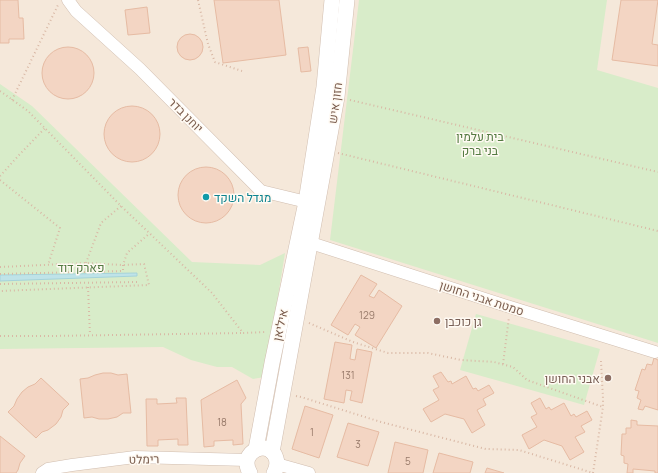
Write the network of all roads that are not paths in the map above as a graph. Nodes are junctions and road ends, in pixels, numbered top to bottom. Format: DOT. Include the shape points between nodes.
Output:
graph roads {
  1 [pos="68,0"];
  2 [pos="332,0"];
  3 [pos="347,0"];
  4 [pos="312,203"];
  5 [pos="310,243"];
  6 [pos="655,352"];
  7 [pos="251,461"];
  8 [pos="274,463"];
  9 [pos="42,473"];
  10 [pos="309,473"];
  1 -- 4 [label="street, יוחנן בדר" via="76,11 140,69 260,191"];
  2 -- 4 [label="street, חזון איש"];
  3 -- 4 [label="street, חזון איש" via="337,97 327,151"];
  4 -- 5 [label="street, איליאן"];
  4 -- 7 [label="street, איליאן" via="298,236"];
  5 -- 6 [label="street, סמטת אבני החושן"];
  5 -- 8 [label="street, איליאן" via="282,394"];
  7 -- 8 [label="street" via="264,448"];
  7 -- 9 [label="street, רימלט" via="135,458 72,465 48,469"];
  8 -- 10 [label="street"];
}
